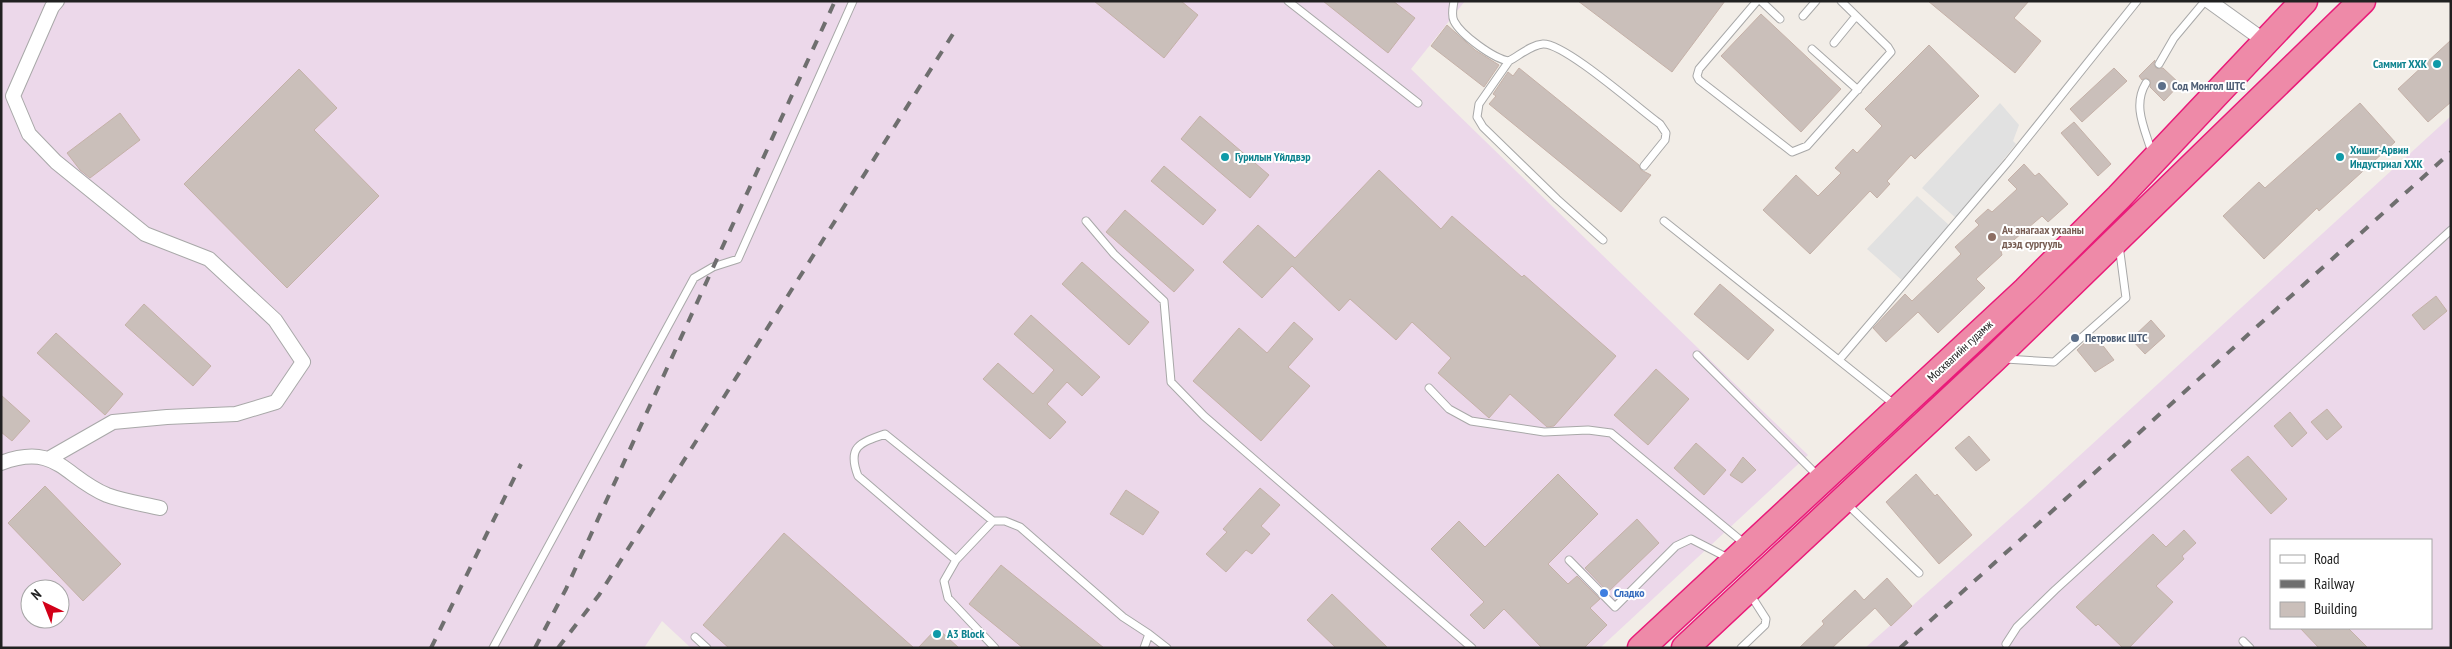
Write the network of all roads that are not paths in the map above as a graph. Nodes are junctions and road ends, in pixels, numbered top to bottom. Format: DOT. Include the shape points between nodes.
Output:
graph roads {
  1 [pos="57,1"];
  2 [pos="853,1"];
  3 [pos="1288,1"];
  4 [pos="1454,1"];
  5 [pos="1759,1"];
  6 [pos="1816,1"];
  7 [pos="1841,1"];
  8 [pos="2137,1"];
  9 [pos="2205,1"];
  10 [pos="2209,1"];
  11 [pos="2304,1"];
  12 [pos="2362,1"];
  13 [pos="1804,16"];
  14 [pos="1856,16"];
  15 [pos="1780,19"];
  16 [pos="2266,42"];
  17 [pos="1834,43"];
  18 [pos="1812,49"];
  19 [pos="1509,60"];
  20 [pos="2159,64"];
  21 [pos="2146,83"];
  22 [pos="1858,90"];
  23 [pos="1418,102"];
  24 [pos="2154,160"];
  25 [pos="1644,166"];
  26 [pos="1086,221"];
  27 [pos="1664,221"];
  28 [pos="2451,230"];
  29 [pos="2118,239"];
  30 [pos="1603,240"];
  31 [pos="1697,356"];
  32 [pos="1994,359"];
  33 [pos="1839,360"];
  34 [pos="1429,388"];
  35 [pos="1899,408"];
  36 [pos="50,458"];
  37 [pos="1,463"];
  38 [pos="1822,480"];
  39 [pos="1843,500"];
  40 [pos="160,508"];
  41 [pos="993,521"];
  42 [pos="1742,554"];
  43 [pos="956,560"];
  44 [pos="1569,560"];
  45 [pos="1919,573"];
  46 [pos="1747,590"];
  47 [pos="1149,634"];
  48 [pos="695,636"];
  49 [pos="2243,641"];
  50 [pos="1695,642"];
  51 [pos="2006,644"];
  52 [pos="493,648"];
  53 [pos="707,648"];
  54 [pos="995,648"];
  55 [pos="1144,648"];
  56 [pos="1167,648"];
  57 [pos="1472,648"];
  58 [pos="1641,648"];
  59 [pos="1741,648"];
  60 [pos="2250,648"];
  1 -- 36 [label="street" via="13,96 29,134 56,162 145,234 209,259 276,320 303,362 276,402 236,414 113,422"];
  2 -- 52 [label="lane" via="738,259 694,278"];
  3 -- 23 [label="lane"];
  4 -- 19 [label="lane" via="1453,18 1459,27 1496,58"];
  5 -- 15 [label="lane"];
  5 -- 22 [label="lane" via="1699,69 1696,76 1699,80 1792,152 1807,146"];
  6 -- 13 [label="lane"];
  7 -- 14 [label="lane"];
  8 -- 33 [label="lane" via="2008,162"];
  9 -- 20 [label="lane" via="2174,38"];
  10 -- 16 [label="street"];
  11 -- 16 [label="highway, Москвагийн гудамж"];
  12 -- 29 [label="highway"];
  14 -- 17 [label="lane"];
  14 -- 22 [label="lane" via="1891,52"];
  16 -- 24 [label="highway, Москвагийн гудамж"];
  18 -- 22 [label="lane"];
  19 -- 25 [label="lane" via="1536,45 1551,45 1660,124 1666,133 1665,140"];
  19 -- 30 [label="lane" via="1479,104 1477,117 1483,127"];
  21 -- 24 [label="lane" via="2140,94 2140,111"];
  24 -- 35 [label="highway, Москвагийн гудамж" via="2026,290"];
  26 -- 57 [label="lane" via="1114,254 1164,301 1171,382 1204,416"];
  27 -- 33 [label="lane"];
  28 -- 51 [label="lane" via="2055,590 2017,627"];
  29 -- 32 [label="highway"];
  29 -- 32 [label="lane" via="2126,298 2054,362"];
  31 -- 38 [label="lane"];
  32 -- 39 [label="highway"];
  33 -- 35 [label="lane"];
  34 -- 42 [label="lane" via="1449,409 1471,420 1544,432 1588,430 1611,433"];
  35 -- 38 [label="highway, Москвагийн гудамж"];
  36 -- 37 [label="street" via="15,458"];
  36 -- 40 [label="street" via="106,495"];
  38 -- 42 [label="highway, Москвагийн гудамж"];
  39 -- 45 [label="lane"];
  39 -- 46 [label="highway"];
  41 -- 43 [label="lane"];
  41 -- 43 [label="lane" via="884,434 857,447 852,461 858,476"];
  41 -- 47 [label="lane" via="1005,521 1020,527 1123,617"];
  42 -- 44 [label="lane" via="1691,538 1676,546 1615,607"];
  42 -- 58 [label="highway, Москвагийн гудамж"];
  43 -- 54 [label="lane" via="944,581 948,598"];
  46 -- 50 [label="highway"];
  46 -- 59 [label="lane" via="1766,619 1765,625"];
  47 -- 55 [label="lane"];
  47 -- 56 [label="lane"];
  48 -- 53 [label="lane"];
  49 -- 60 [label="lane"];
}
